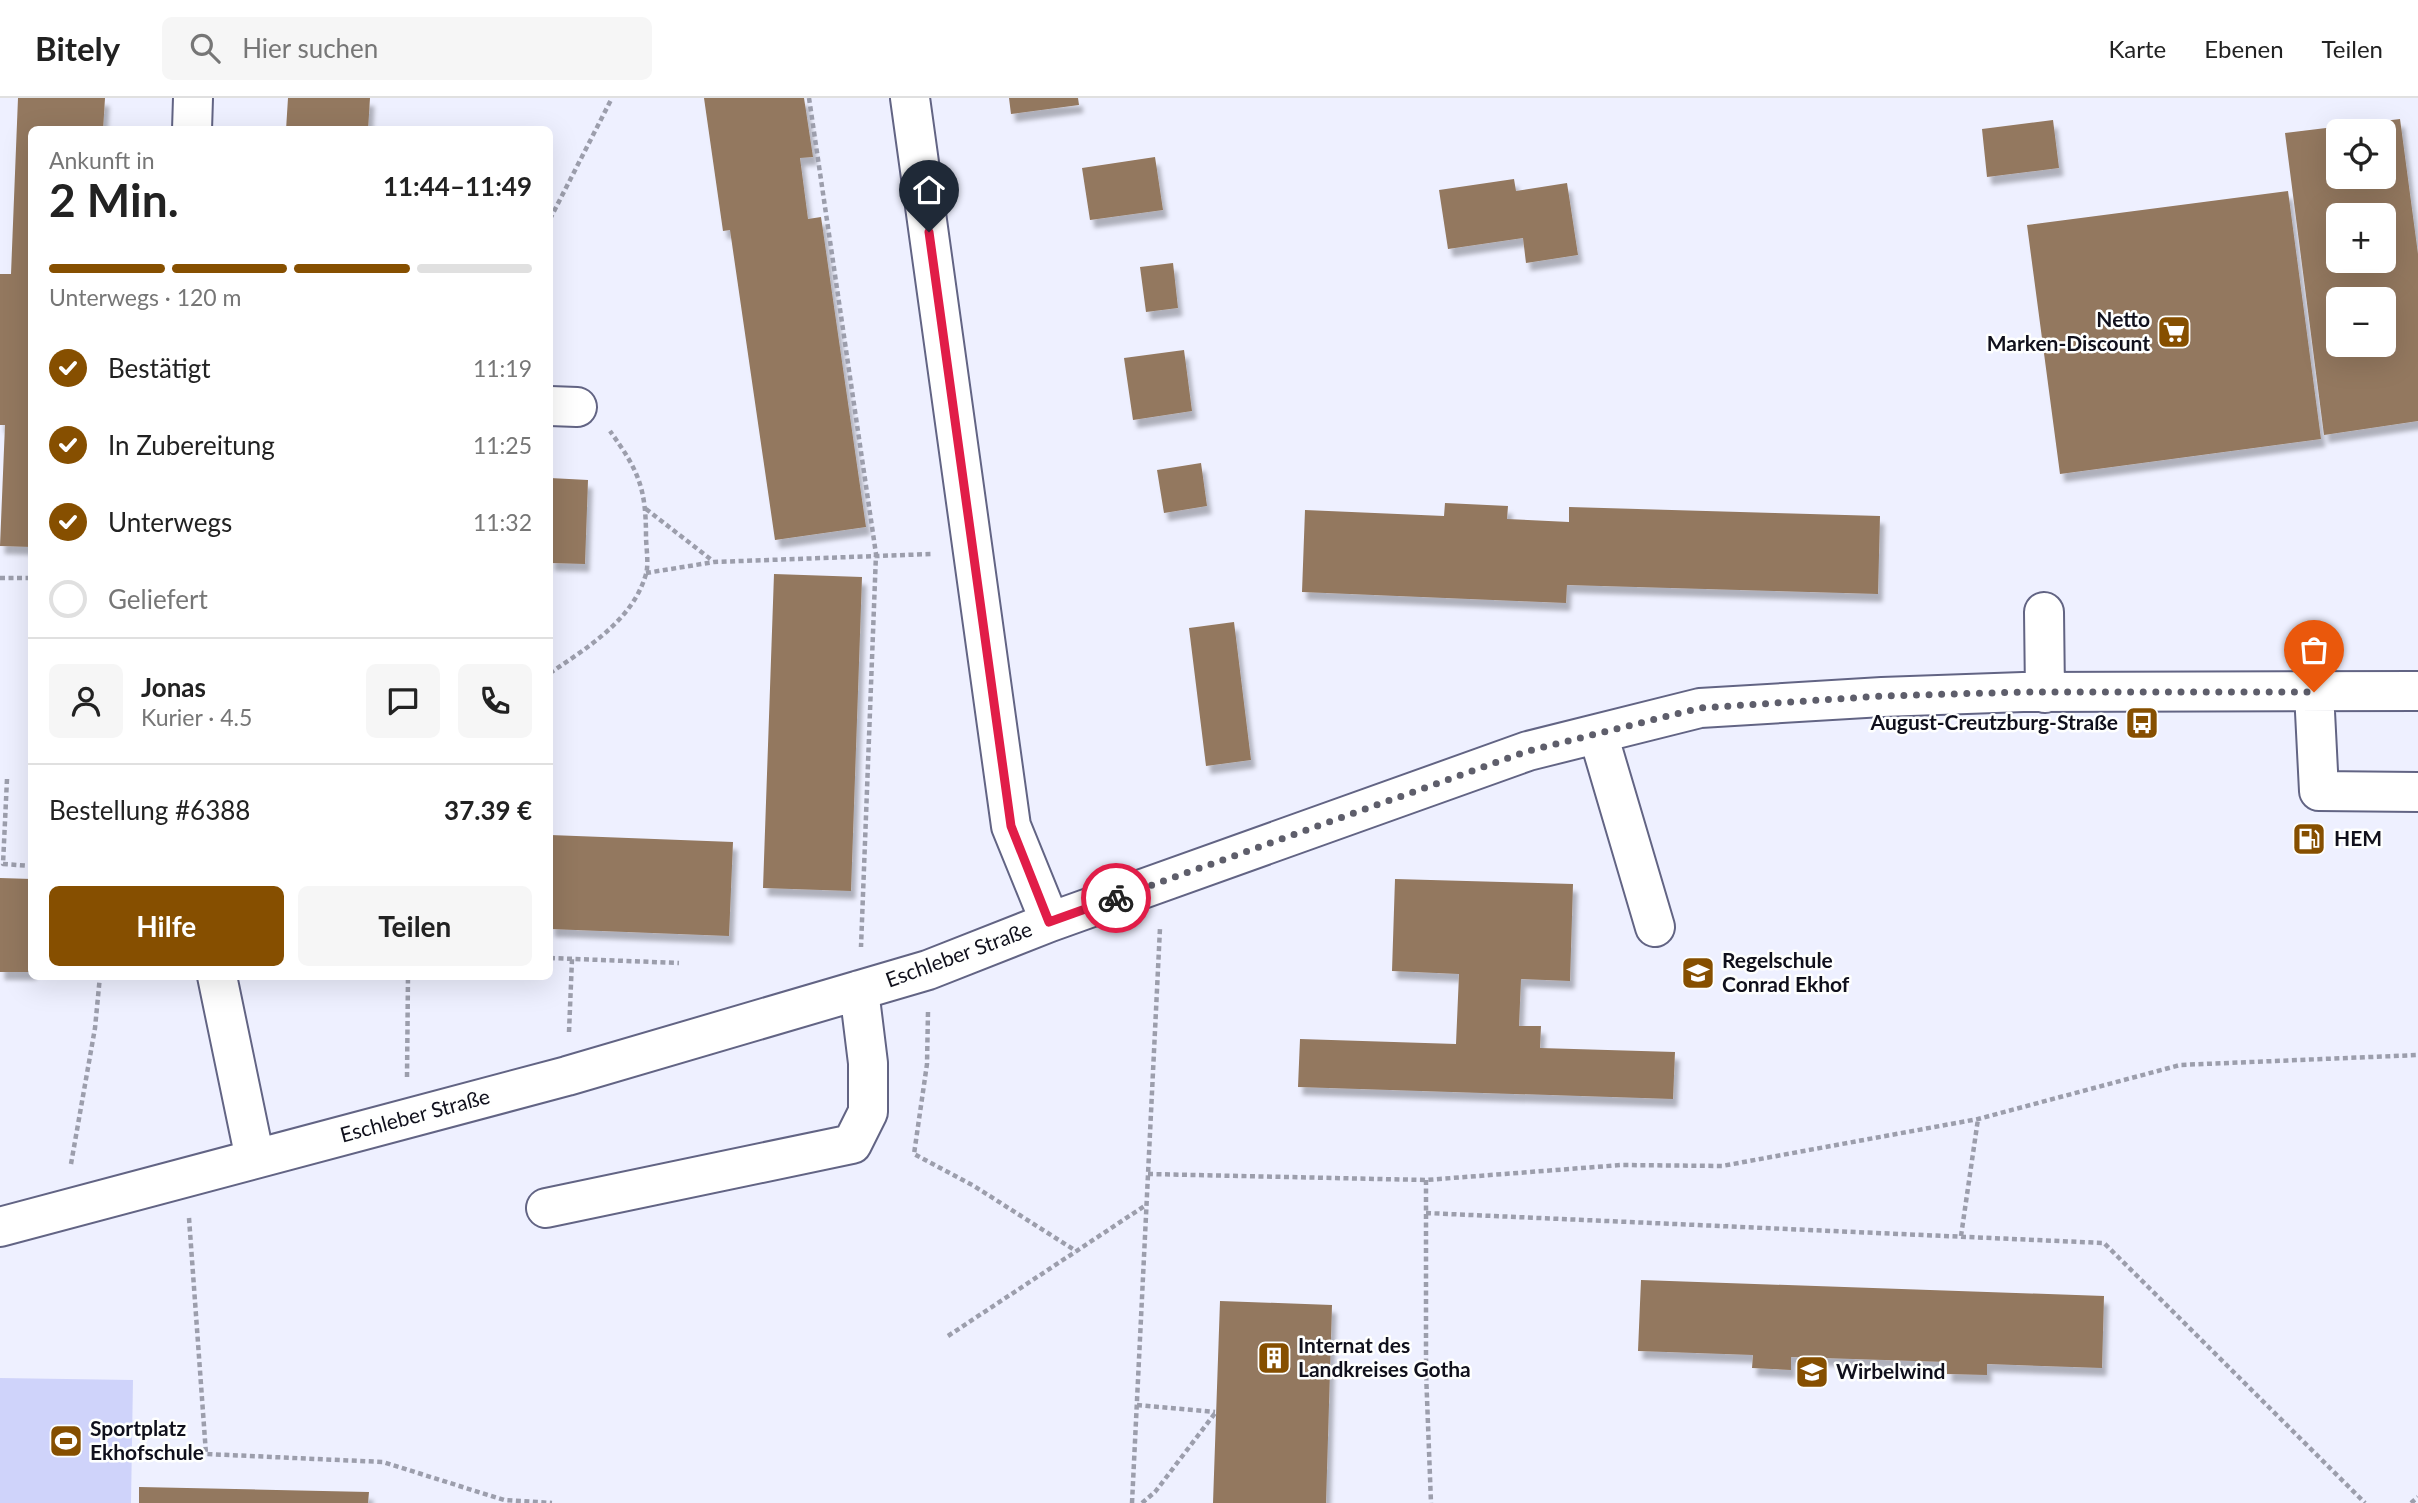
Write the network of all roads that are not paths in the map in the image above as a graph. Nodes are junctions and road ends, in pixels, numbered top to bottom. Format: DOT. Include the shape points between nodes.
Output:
graph roads {
  1 [pos="193,98"];
  2 [pos="910,98"];
  3 [pos="192,126"];
  4 [pos="2044,612"];
  5 [pos="2418,691"];
  6 [pos="2314,692"];
  7 [pos="2045,693"];
  8 [pos="1598,734"];
  9 [pos="2418,792"];
  10 [pos="1049,922"];
  11 [pos="1655,927"];
  12 [pos="218,980"];
  13 [pos="859,990"];
  14 [pos="256,1159"];
  15 [pos="546,1208"];
  16 [pos="0,1227"];
  1 -- 3 [label="street"];
  2 -- 10 [label="street" via="1011,826"];
  4 -- 7 [label="street"];
  5 -- 6 [label="street, Eschleber Straße"];
  6 -- 7 [label="street, Eschleber Straße"];
  6 -- 9 [label="street" via="2319,791"];
  7 -- 8 [label="street, Eschleber Straße" via="1882,696 1700,708"];
  8 -- 10 [label="street, Eschleber Straße" via="1528,751"];
  8 -- 11 [label="street"];
  10 -- 13 [label="street, Eschleber Straße" via="928,970"];
  12 -- 14 [label="street"];
  13 -- 14 [label="street, Eschleber Straße" via="567,1076"];
  13 -- 15 [label="street" via="868,1063 868,1112 852,1144"];
  14 -- 16 [label="street, Eschleber Straße"];
}
